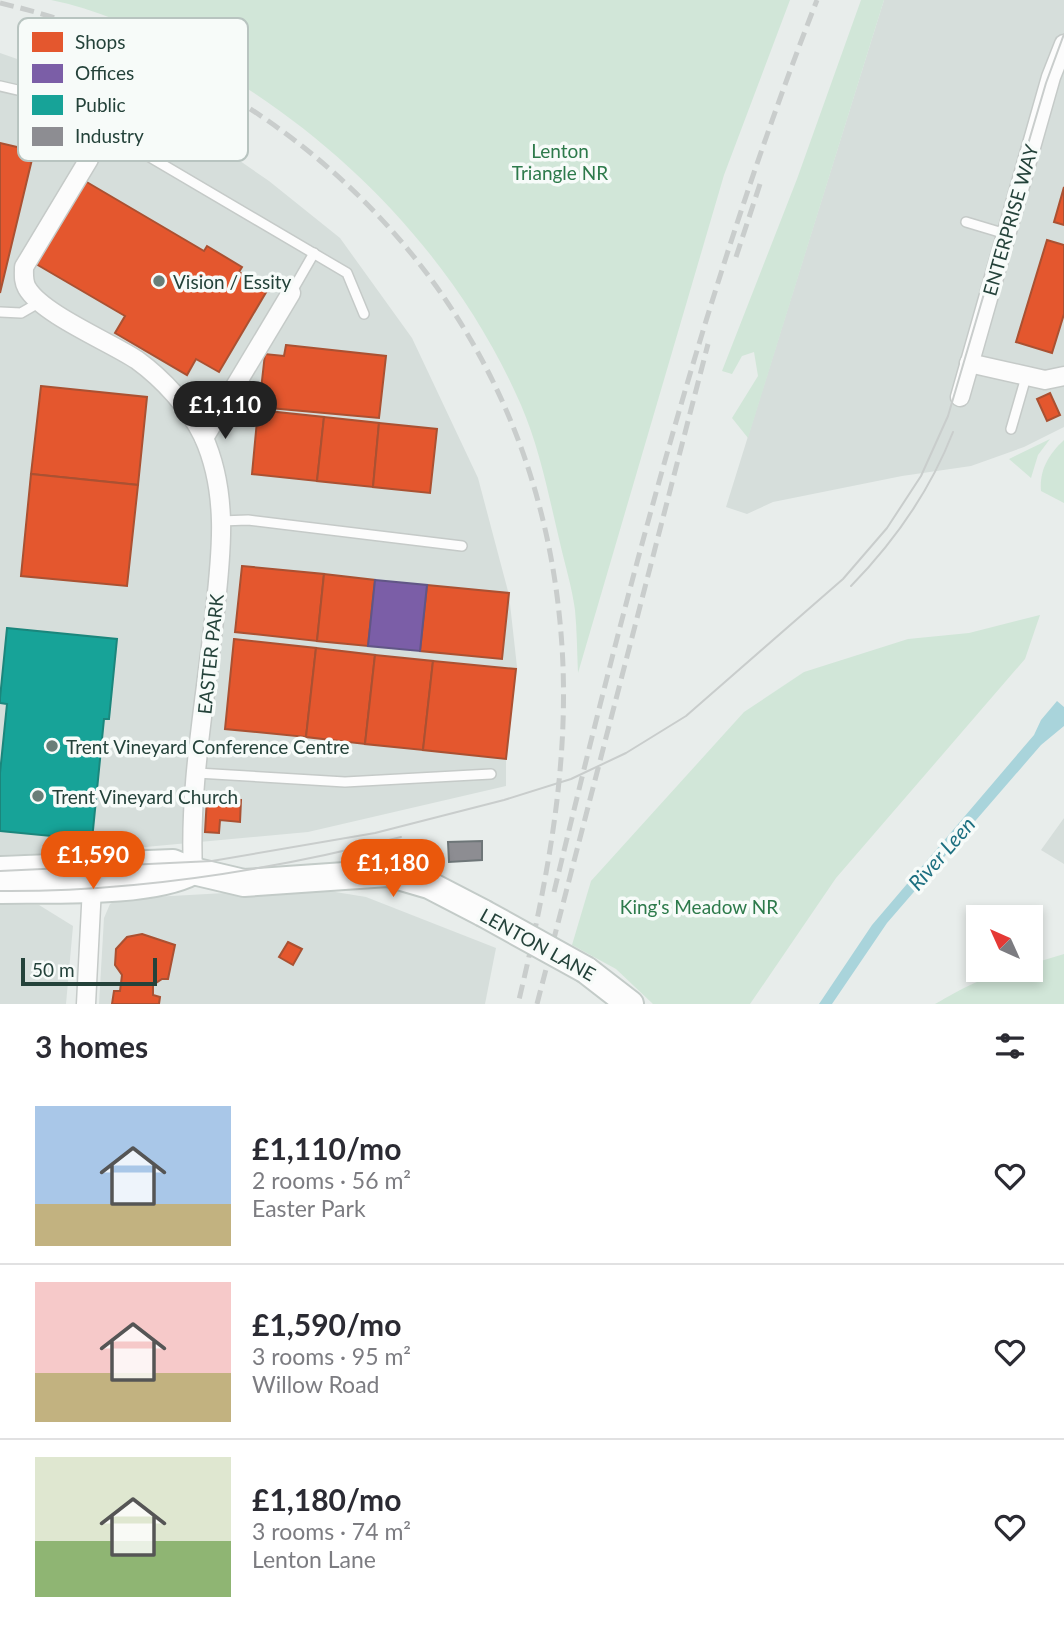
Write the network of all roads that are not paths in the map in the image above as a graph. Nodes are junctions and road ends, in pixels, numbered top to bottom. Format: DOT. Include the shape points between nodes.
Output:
graph roads {
  1 [pos="1064,44"];
  2 [pos="0,86"];
  3 [pos="18,90"];
  4 [pos="88,161"];
  5 [pos="158,161"];
  6 [pos="966,222"];
  7 [pos="1006,234"];
  8 [pos="314,253"];
  9 [pos="291,293"];
  10 [pos="41,302"];
  11 [pos="0,312"];
  12 [pos="363,314"];
  13 [pos="969,363"];
  14 [pos="1064,376"];
  15 [pos="1026,377"];
  16 [pos="960,397"];
  17 [pos="1011,429"];
  18 [pos="204,438"];
  19 [pos="221,521"];
  20 [pos="462,545"];
  21 [pos="197,773"];
  22 [pos="491,774"];
  23 [pos="68,868"];
  24 [pos="0,870"];
  25 [pos="193,872"];
  26 [pos="92,887"];
  27 [pos="0,890"];
  28 [pos="86,1004"];
  29 [pos="630,1004"];
  1 -- 7 [label="street, ENTERPRISE WAY"];
  2 -- 3 [label="lane"];
  4 -- 10 [label="street, EASTER PARK" via="24,267 27,289"];
  5 -- 8 [label="lane"];
  6 -- 7 [label="lane"];
  7 -- 13 [label="street, ENTERPRISE WAY"];
  8 -- 9 [label="lane"];
  8 -- 12 [label="lane" via="347,273"];
  9 -- 18 [label="street"];
  10 -- 11 [label="lane" via="21,313"];
  10 -- 18 [label="street, EASTER PARK" via="154,373 188,411"];
  13 -- 15 [label="street"];
  13 -- 16 [label="street, ENTERPRISE WAY"];
  14 -- 15 [label="street"];
  15 -- 17 [label="lane"];
  18 -- 19 [label="street, EASTER PARK"];
  19 -- 20 [label="lane" via="248,520"];
  19 -- 21 [label="street, EASTER PARK" via="223,539"];
  21 -- 22 [label="lane" via="345,782"];
  21 -- 25 [label="street, EASTER PARK"];
  23 -- 24 [label="street, LENTON LANE"];
  23 -- 25 [label="street, LENTON LANE" via="173,863"];
  23 -- 26 [label="street"];
  25 -- 26 [label="street, LENTON LANE" via="151,884"];
  25 -- 29 [label="street, LENTON LANE, bridge" via="244,883 388,873 429,885 586,970"];
  26 -- 27 [label="street, LENTON LANE"];
  26 -- 28 [label="street"];
}
